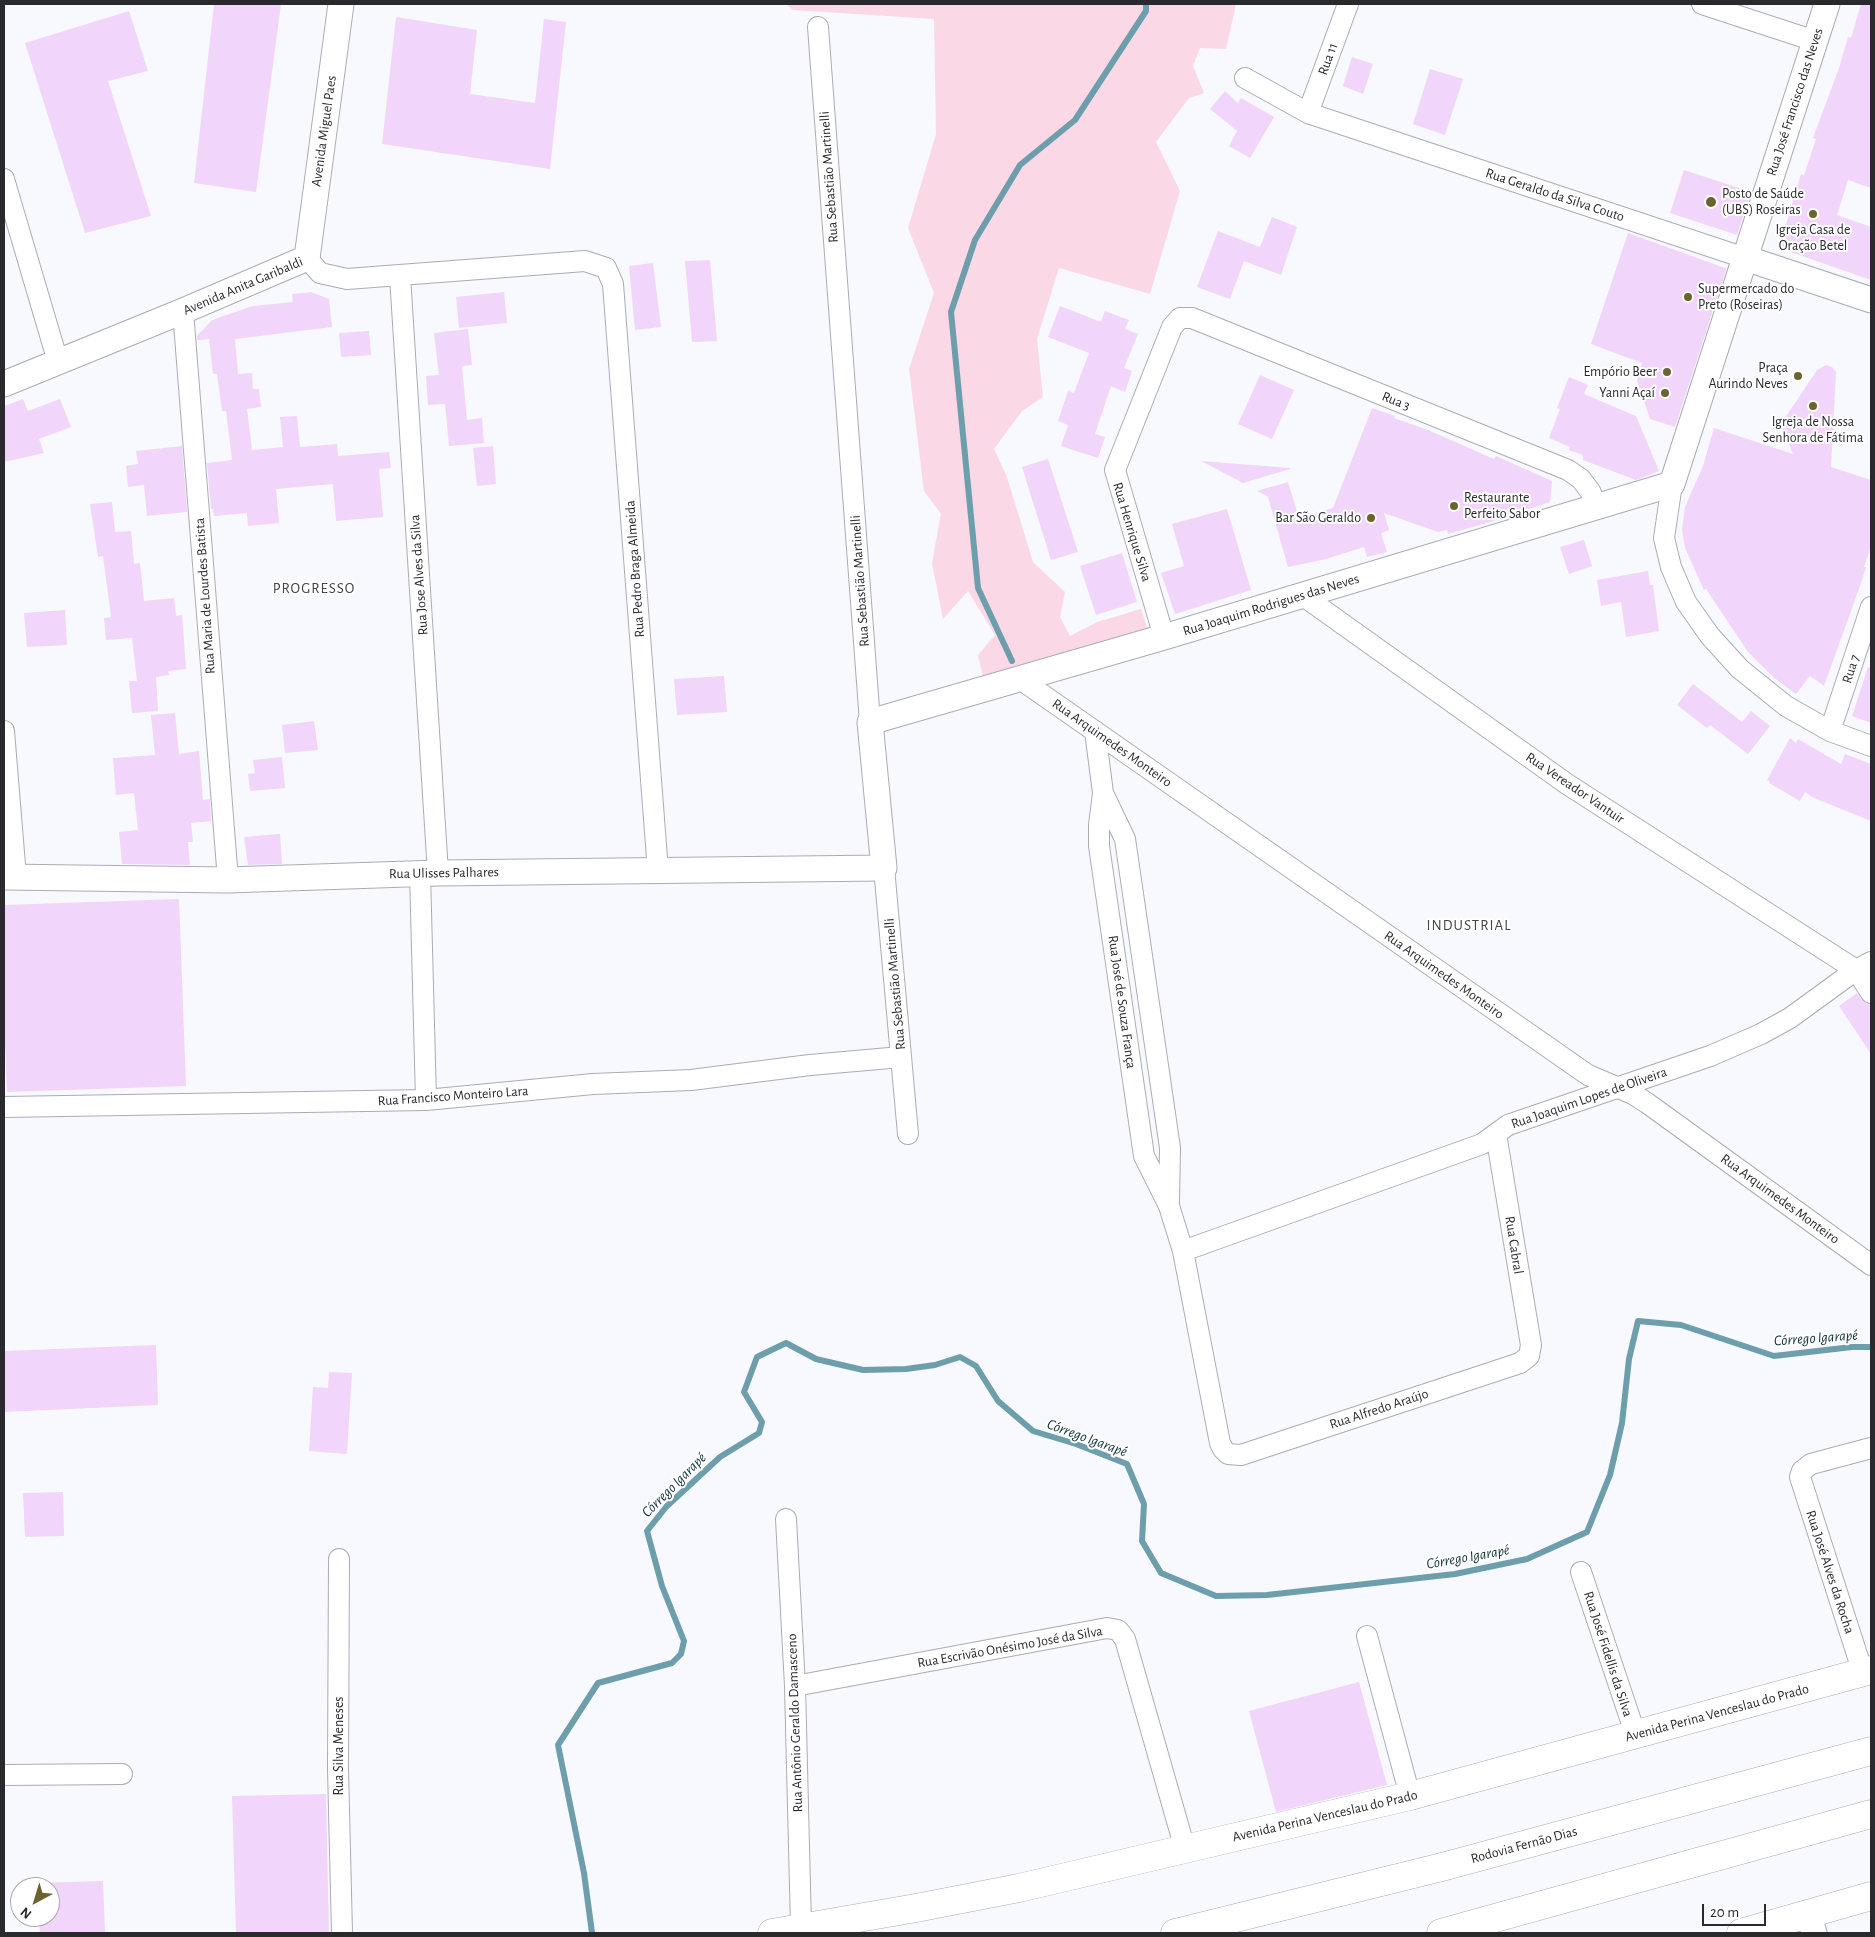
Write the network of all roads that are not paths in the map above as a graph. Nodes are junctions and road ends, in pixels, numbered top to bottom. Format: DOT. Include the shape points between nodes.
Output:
graph roads {
  1 [pos="341,4"];
  2 [pos="1348,4"];
  3 [pos="1702,4"];
  4 [pos="1827,4"];
  5 [pos="818,28"];
  6 [pos="1815,41"];
  7 [pos="1245,78"];
  8 [pos="1308,113"];
  9 [pos="4,179"];
  10 [pos="307,258"];
  11 [pos="1745,258"];
  12 [pos="606,268"];
  13 [pos="400,276"];
  14 [pos="1871,300"];
  15 [pos="183,311"];
  16 [pos="1180,318"];
  17 [pos="58,362"];
  18 [pos="4,384"];
  19 [pos="1672,484"];
  20 [pos="1597,506"];
  21 [pos="1302,595"];
  22 [pos="1871,606"];
  23 [pos="1164,637"];
  24 [pos="1020,679"];
  25 [pos="870,722"];
  26 [pos="4,731"];
  27 [pos="1095,731"];
  28 [pos="1830,731"];
  29 [pos="1871,746"];
  30 [pos="884,868"];
  31 [pos="658,871"];
  32 [pos="429,873"];
  33 [pos="10,877"];
  34 [pos="228,880"];
  35 [pos="1864,966"];
  36 [pos="1871,993"];
  37 [pos="901,1057"];
  38 [pos="1618,1088"];
  39 [pos="426,1100"];
  40 [pos="4,1107"];
  41 [pos="908,1134"];
  42 [pos="1496,1134"];
  43 [pos="1183,1251"];
  44 [pos="1871,1266"];
  45 [pos="1529,1356"];
  46 [pos="1871,1448"];
  47 [pos="1228,1454"];
  48 [pos="786,1519"];
  49 [pos="338,1559"];
  50 [pos="1581,1572"];
  51 [pos="1367,1636"];
  52 [pos="1867,1671"];
  53 [pos="795,1686"];
  54 [pos="1636,1736"];
  55 [pos="1871,1751"];
  56 [pos="4,1774"];
  57 [pos="122,1774"];
  58 [pos="1410,1796"];
  59 [pos="1871,1814"];
  60 [pos="1185,1849"];
  61 [pos="1871,1896"];
  62 [pos="1811,1923"];
  63 [pos="801,1927"];
  64 [pos="342,1933"];
  65 [pos="772,1933"];
  66 [pos="1175,1933"];
  67 [pos="1441,1933"];
  68 [pos="1741,1933"];
  1 -- 10 [label="street, Avenida Miguel Paes"];
  2 -- 8 [label="street, Rua 11"];
  3 -- 6 [label="street"];
  4 -- 6 [label="street, Rua José Francisco das Neves"];
  5 -- 25 [label="street, Rua Sebastião Martinelli"];
  6 -- 11 [label="street, Rua José Francisco das Neves"];
  7 -- 8 [label="street, Rua Geraldo da Silva Couto"];
  8 -- 11 [label="street, Rua Geraldo da Silva Couto"];
  9 -- 17 [label="street"];
  10 -- 13 [label="street, Avenida Anita Garibaldi" via="320,273 347,279"];
  10 -- 15 [label="street, Avenida Anita Garibaldi"];
  11 -- 14 [label="street, Rua Geraldo da Silva Couto"];
  11 -- 19 [label="street, Rua José Francisco das Neves"];
  12 -- 13 [label="street, Avenida Anita Garibaldi" via="585,261"];
  12 -- 31 [label="street, Rua Pedro Braga Almeida" via="613,284"];
  13 -- 32 [label="street, Rua Jose Alves da Silva"];
  15 -- 17 [label="street, Avenida Anita Garibaldi"];
  15 -- 34 [label="street, Rua Maria de Lourdes Batista"];
  16 -- 20 [label="street, Rua 3" via="1192,318 1568,470 1581,479"];
  16 -- 23 [label="street, Rua Henrique Silva" via="1172,327 1115,470"];
  17 -- 18 [label="street, Avenida Anita Garibaldi"];
  19 -- 20 [label="street, Rua Joaquim Rodrigues das Neves"];
  19 -- 28 [label="street, Rua José Francisco das Neves" via="1664,538 1670,567 1686,602 1710,636 1740,669 1786,706"];
  20 -- 21 [label="street, Rua Joaquim Rodrigues das Neves"];
  21 -- 23 [label="street, Rua Joaquim Rodrigues das Neves"];
  21 -- 35 [label="street, Rua Vereador Vantuir" via="1567,784"];
  22 -- 28 [label="street, Rua 7"];
  23 -- 24 [label="street, Rua Joaquim Rodrigues das Neves"];
  24 -- 25 [label="street, Rua Joaquim Rodrigues das Neves"];
  24 -- 27 [label="street, Rua Arquimedes Monteiro"];
  25 -- 30 [label="street, Rua Sebastião Martinelli"];
  26 -- 33 [label="street"];
  27 -- 38 [label="street, Rua Arquimedes Monteiro" via="1588,1075"];
  27 -- 43 [label="street, Rua José de Souza França" via="1102,793 1125,839 1170,1148 1169,1206"];
  28 -- 29 [label="street, Rua José Francisco das Neves"];
  30 -- 31 [label="street, Rua Ulisses Palhares"];
  30 -- 37 [label="street, Rua Sebastião Martinelli"];
  31 -- 32 [label="street, Rua Ulisses Palhares"];
  32 -- 34 [label="street, Rua Ulisses Palhares"];
  32 -- 39 [label="street, Rua Jose Alves da Silva"];
  33 -- 34 [label="street, Rua Ulisses Palhares"];
  35 -- 36 [label="street"];
  35 -- 38 [label="street, Rua Joaquim Lopes de Oliveira" via="1790,1018 1761,1034 1710,1056"];
  37 -- 39 [label="street, Rua Francisco Monteiro Lara" via="692,1080 593,1084"];
  37 -- 41 [label="street, Rua Sebastião Martinelli"];
  38 -- 42 [label="street, Rua Joaquim Lopes de Oliveira" via="1508,1125"];
  38 -- 44 [label="street, Rua Arquimedes Monteiro" via="1647,1103"];
  39 -- 40 [label="street, Rua Francisco Monteiro Lara"];
  42 -- 43 [label="street, Rua Joaquim Lopes de Oliveira" via="1482,1144"];
  42 -- 45 [label="street, Rua Cabral" via="1531,1346"];
  43 -- 47 [label="street, Rua José de Souza França" via="1220,1443"];
  45 -- 47 [label="street, Rua Alfredo Araújo" via="1520,1363 1250,1452 1234,1456"];
  46 -- 52 [label="street, Rua José Alves da Rocha" via="1811,1464 1802,1471 1800,1483"];
  48 -- 53 [label="street, Rua Antônio Geraldo Damasceno"];
  49 -- 64 [label="street, Rua Silva Meneses"];
  50 -- 54 [label="street, Rua José Fidellis da Silva"];
  51 -- 58 [label="street"];
  52 -- 54 [label="main road, Avenida Perina Venceslau do Prado"];
  53 -- 60 [label="street, Rua Escrivão Onésimo José da Silva" via="1107,1628 1118,1630 1125,1639"];
  53 -- 63 [label="street, Rua Antônio Geraldo Damasceno"];
  54 -- 58 [label="main road, Avenida Perina Venceslau do Prado"];
  55 -- 66 [label="main road, Rodovia Fernão Dias" via="1442,1867"];
  56 -- 57 [label="street"];
  58 -- 60 [label="main road, Avenida Perina Venceslau do Prado"];
  59 -- 67 [label="main road"];
  60 -- 63 [label="main road, Avenida Perina Venceslau do Prado" via="1019,1888"];
  61 -- 62 [label="main road"];
  62 -- 68 [label="main road"];
  63 -- 65 [label="main road, Avenida Perina Venceslau do Prado"];
}
